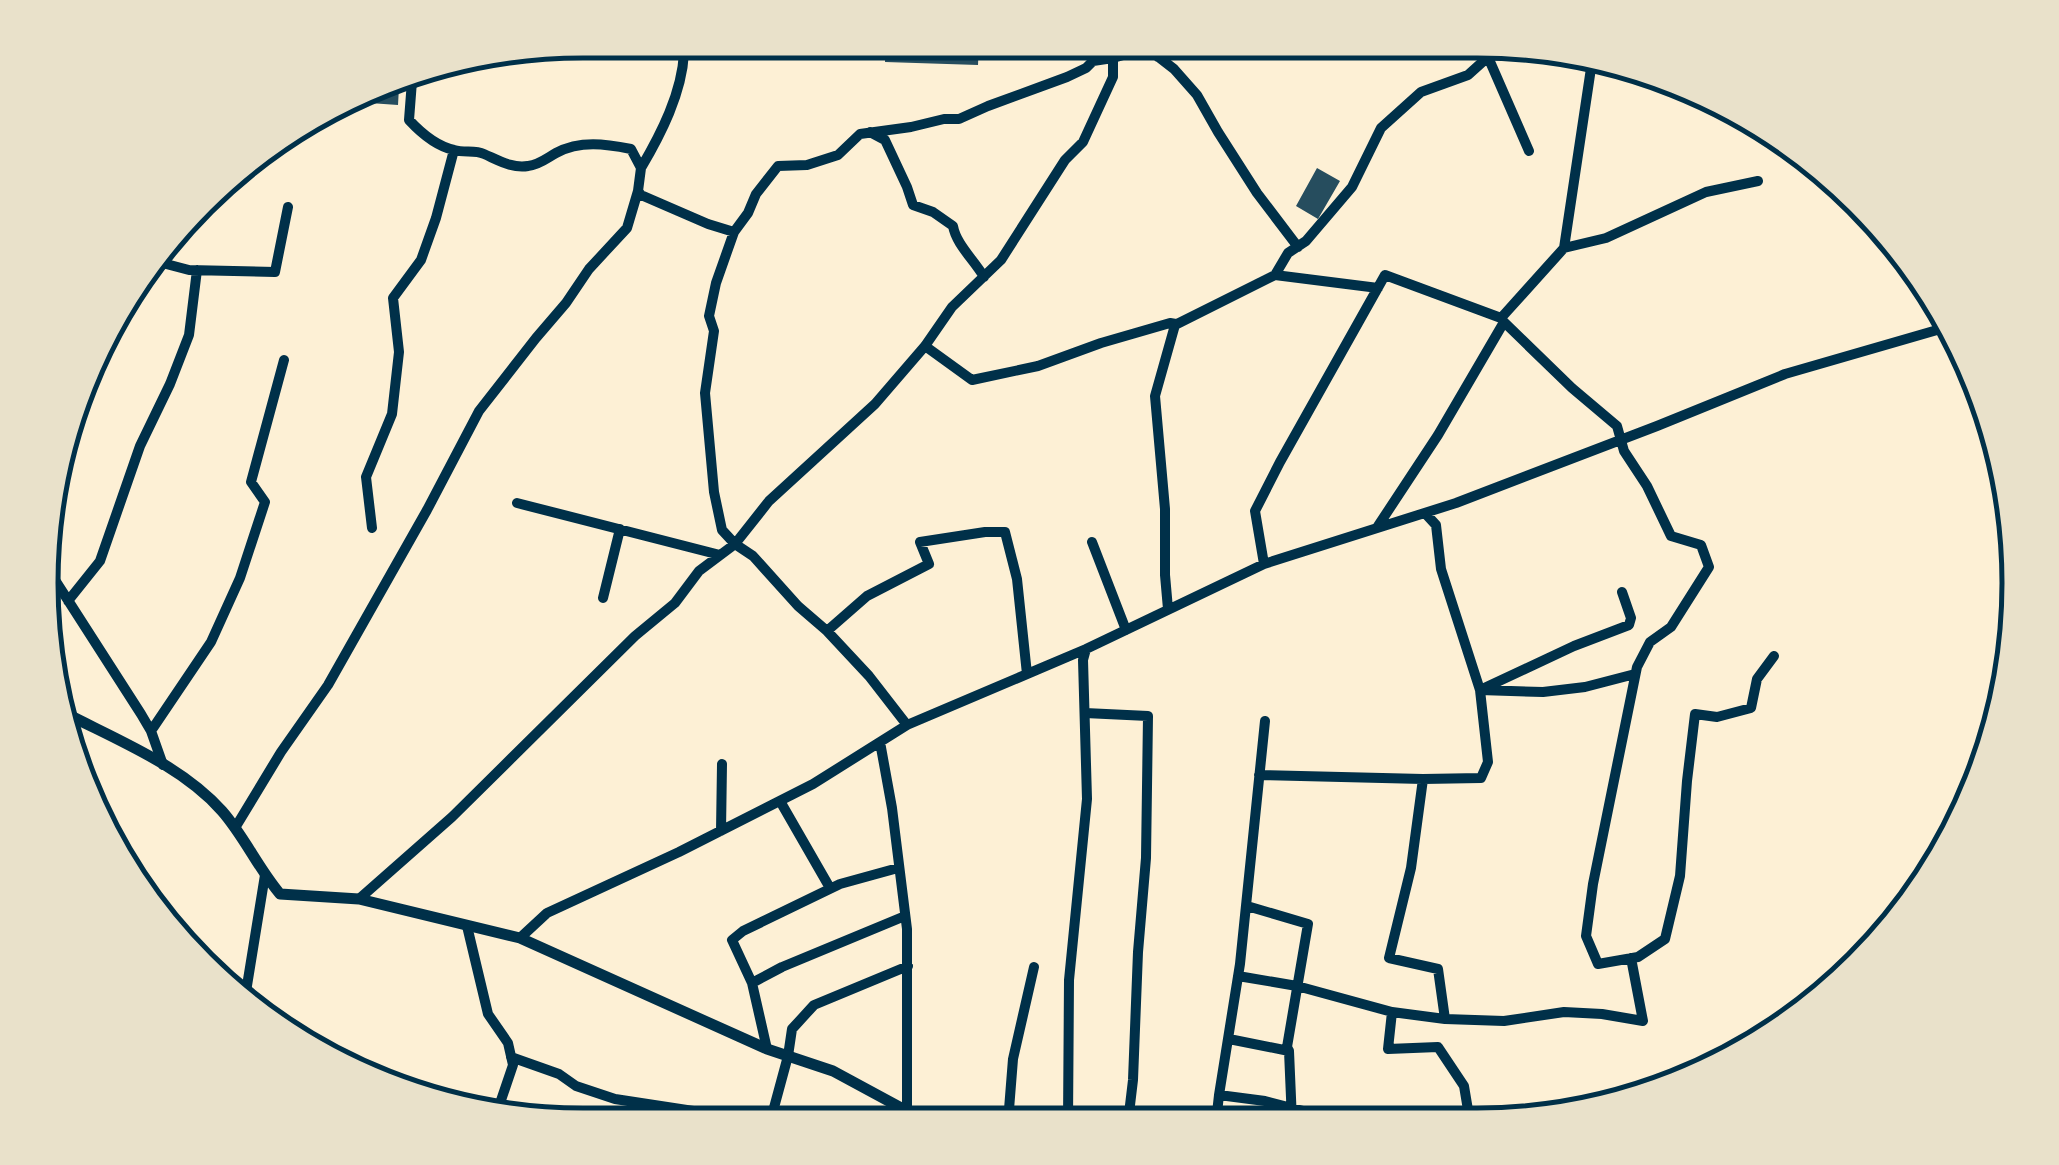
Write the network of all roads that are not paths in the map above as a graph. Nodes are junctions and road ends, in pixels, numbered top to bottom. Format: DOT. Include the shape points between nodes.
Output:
graph roads {
  1 [pos="684,58"];
  2 [pos="1092,58"];
  3 [pos="1113,58"];
  4 [pos="1159,58"];
  5 [pos="1486,58"];
  6 [pos="1489,58"];
  7 [pos="1092,61"];
  8 [pos="1591,70"];
  9 [pos="412,86"];
  10 [pos="870,132"];
  11 [pos="454,150"];
  12 [pos="1528,151"];
  13 [pos="641,168"];
  14 [pos="1758,182"];
  15 [pos="638,192"];
  16 [pos="288,206"];
  17 [pos="734,232"];
  18 [pos="1298,246"];
  19 [pos="1564,248"];
  20 [pos="166,263"];
  21 [pos="197,270"];
  22 [pos="1274,275"];
  23 [pos="984,276"];
  24 [pos="1378,288"];
  25 [pos="1503,320"];
  26 [pos="1176,324"];
  27 [pos="1936,330"];
  28 [pos="925,346"];
  29 [pos="284,360"];
  30 [pos="1621,440"];
  31 [pos="517,503"];
  32 [pos="1425,513"];
  33 [pos="372,528"];
  34 [pos="1377,528"];
  35 [pos="620,529"];
  36 [pos="1092,542"];
  37 [pos="735,544"];
  38 [pos="720,555"];
  39 [pos="1264,564"];
  40 [pos="58,585"];
  41 [pos="1622,592"];
  42 [pos="603,598"];
  43 [pos="68,601"];
  44 [pos="1168,610"];
  45 [pos="1126,630"];
  46 [pos="827,631"];
  47 [pos="1086,649"];
  48 [pos="1774,656"];
  49 [pos="1027,674"];
  50 [pos="1635,674"];
  51 [pos="1480,690"];
  52 [pos="1085,713"];
  53 [pos="75,718"];
  54 [pos="1265,720"];
  55 [pos="907,726"];
  56 [pos="151,731"];
  57 [pos="880,742"];
  58 [pos="722,764"];
  59 [pos="164,765"];
  60 [pos="1260,775"];
  61 [pos="1423,779"];
  62 [pos="780,800"];
  63 [pos="235,828"];
  64 [pos="721,831"];
  65 [pos="898,868"];
  66 [pos="265,876"];
  67 [pos="830,888"];
  68 [pos="359,899"];
  69 [pos="1247,906"];
  70 [pos="905,916"];
  71 [pos="467,926"];
  72 [pos="520,938"];
  73 [pos="1631,958"];
  74 [pos="908,966"];
  75 [pos="1034,967"];
  76 [pos="1238,976"];
  77 [pos="752,983"];
  78 [pos="247,986"];
  79 [pos="1298,986"];
  80 [pos="1392,1012"];
  81 [pos="1445,1019"];
  82 [pos="1229,1040"];
  83 [pos="767,1048"];
  84 [pos="1289,1051"];
  85 [pos="788,1056"];
  86 [pos="511,1057"];
  87 [pos="1218,1095"];
  88 [pos="501,1101"];
  89 [pos="673,1108"];
  90 [pos="772,1108"];
  91 [pos="901,1108"];
  92 [pos="907,1108"];
  93 [pos="1009,1108"];
  94 [pos="1068,1108"];
  95 [pos="1130,1108"];
  96 [pos="1217,1108"];
  97 [pos="1278,1108"];
  98 [pos="1291,1108"];
  99 [pos="1468,1108"];
  1 -- 13 [label="street" via="683,76"];
  2 -- 7 [label="street"];
  3 -- 7 [label="street"];
  3 -- 23 [label="street" via="1113,78 1083,142"];
  4 -- 18 [label="street" via="1198,95 1257,194"];
  5 -- 18 [label="street" via="1403,106 1381,128 1352,187"];
  6 -- 12 [label="street"];
  7 -- 10 [label="street" via="1068,77 959,119"];
  8 -- 19 [label="street"];
  9 -- 11 [label="street" via="409,120"];
  10 -- 17 [label="street" via="838,155 778,166"];
  10 -- 23 [label="street" via="885,140 913,204 953,226"];
  11 -- 13 [label="street" via="525,167 559,150 605,144 632,150"];
  11 -- 33 [label="street" via="421,260 394,298 399,352 392,414 366,477"];
  13 -- 15 [label="street"];
  14 -- 19 [label="street" via="1706,192 1606,238"];
  15 -- 17 [label="street"];
  15 -- 63 [label="street" via="627,228 479,411 328,686"];
  16 -- 21 [label="street" via="276,272"];
  17 -- 37 [label="street" via="709,316 714,330 705,393 714,492 722,530"];
  18 -- 22 [label="street"];
  19 -- 25 [label="street"];
  20 -- 21 [label="street"];
  21 -- 43 [label="street" via="189,335 170,384 140,446 100,561"];
  22 -- 24 [label="street"];
  22 -- 26 [label="street"];
  23 -- 28 [label="street"];
  24 -- 25 [label="street" via="1384,275"];
  24 -- 39 [label="street" via="1255,512"];
  25 -- 30 [label="street" via="1617,426"];
  25 -- 34 [label="street"];
  26 -- 28 [label="street" via="972,380"];
  26 -- 44 [label="street" via="1156,396"];
  27 -- 30 [label="street" via="1786,374"];
  28 -- 37 [label="street" via="876,404 769,501"];
  29 -- 56 [label="street" via="250,482 264,502 240,578 211,642"];
  30 -- 32 [label="street"];
  30 -- 50 [label="street" via="1671,536 1701,544 1709,566 1671,627 1650,642"];
  31 -- 35 [label="street"];
  32 -- 34 [label="street"];
  32 -- 51 [label="street" via="1436,525 1441,570"];
  34 -- 39 [label="street"];
  35 -- 38 [label="street"];
  35 -- 42 [label="street"];
  36 -- 45 [label="street"];
  37 -- 38 [label="street"];
  37 -- 46 [label="street"];
  38 -- 68 [label="street" via="676,604"];
  39 -- 44 [label="street"];
  40 -- 43 [label="street"];
  41 -- 51 [label="street" via="1628,625"];
  43 -- 56 [label="street"];
  44 -- 45 [label="street"];
  45 -- 47 [label="street"];
  46 -- 49 [label="street" via="867,596 929,564 920,542 1005,532 1018,579"];
  46 -- 55 [label="street"];
  47 -- 49 [label="street"];
  47 -- 52 [label="street"];
  48 -- 73 [label="street" via="1757,679 1751,708 1695,714 1680,876 1665,939"];
  49 -- 55 [label="street"];
  50 -- 51 [label="street" via="1543,692"];
  50 -- 73 [label="street" via="1586,936 1598,964"];
  51 -- 61 [label="street" via="1488,762 1481,778"];
  52 -- 94 [label="street" via="1087,798 1069,980"];
  52 -- 95 [label="street" via="1148,716"];
  53 -- 59 [label="street"];
  54 -- 60 [label="street"];
  55 -- 57 [label="street"];
  56 -- 59 [label="street"];
  57 -- 62 [label="street"];
  57 -- 65 [label="street"];
  58 -- 64 [label="street"];
  59 -- 63 [label="street" via="196,786"];
  60 -- 61 [label="street"];
  60 -- 69 [label="street"];
  61 -- 81 [label="street" via="1389,958 1438,969"];
  62 -- 64 [label="street"];
  62 -- 67 [label="street"];
  63 -- 66 [label="street"];
  64 -- 72 [label="street" via="547,913"];
  65 -- 67 [label="street"];
  65 -- 70 [label="street"];
  66 -- 68 [label="street" via="280,894"];
  66 -- 78 [label="street"];
  67 -- 77 [label="street" via="732,940"];
  68 -- 71 [label="street"];
  69 -- 76 [label="street"];
  69 -- 79 [label="street" via="1308,924"];
  70 -- 74 [label="street"];
  70 -- 77 [label="street"];
  71 -- 72 [label="street"];
  71 -- 86 [label="street" via="488,1014"];
  72 -- 83 [label="street"];
  73 -- 81 [label="street" via="1643,1021 1564,1012 1504,1021"];
  74 -- 85 [label="street" via="814,1005 792,1028"];
  74 -- 92 [label="street"];
  75 -- 93 [label="street"];
  76 -- 79 [label="street"];
  76 -- 82 [label="street"];
  77 -- 83 [label="street"];
  79 -- 80 [label="street"];
  79 -- 84 [label="street"];
  80 -- 81 [label="street"];
  80 -- 99 [label="street" via="1388,1049 1438,1047 1464,1086"];
  82 -- 84 [label="street"];
  82 -- 87 [label="street"];
  83 -- 85 [label="street"];
  84 -- 98 [label="street"];
  85 -- 90 [label="street"];
  85 -- 91 [label="street" via="833,1071"];
  86 -- 88 [label="street"];
  86 -- 89 [label="street" via="615,1099"];
  87 -- 96 [label="street"];
  87 -- 97 [label="street"];
}
